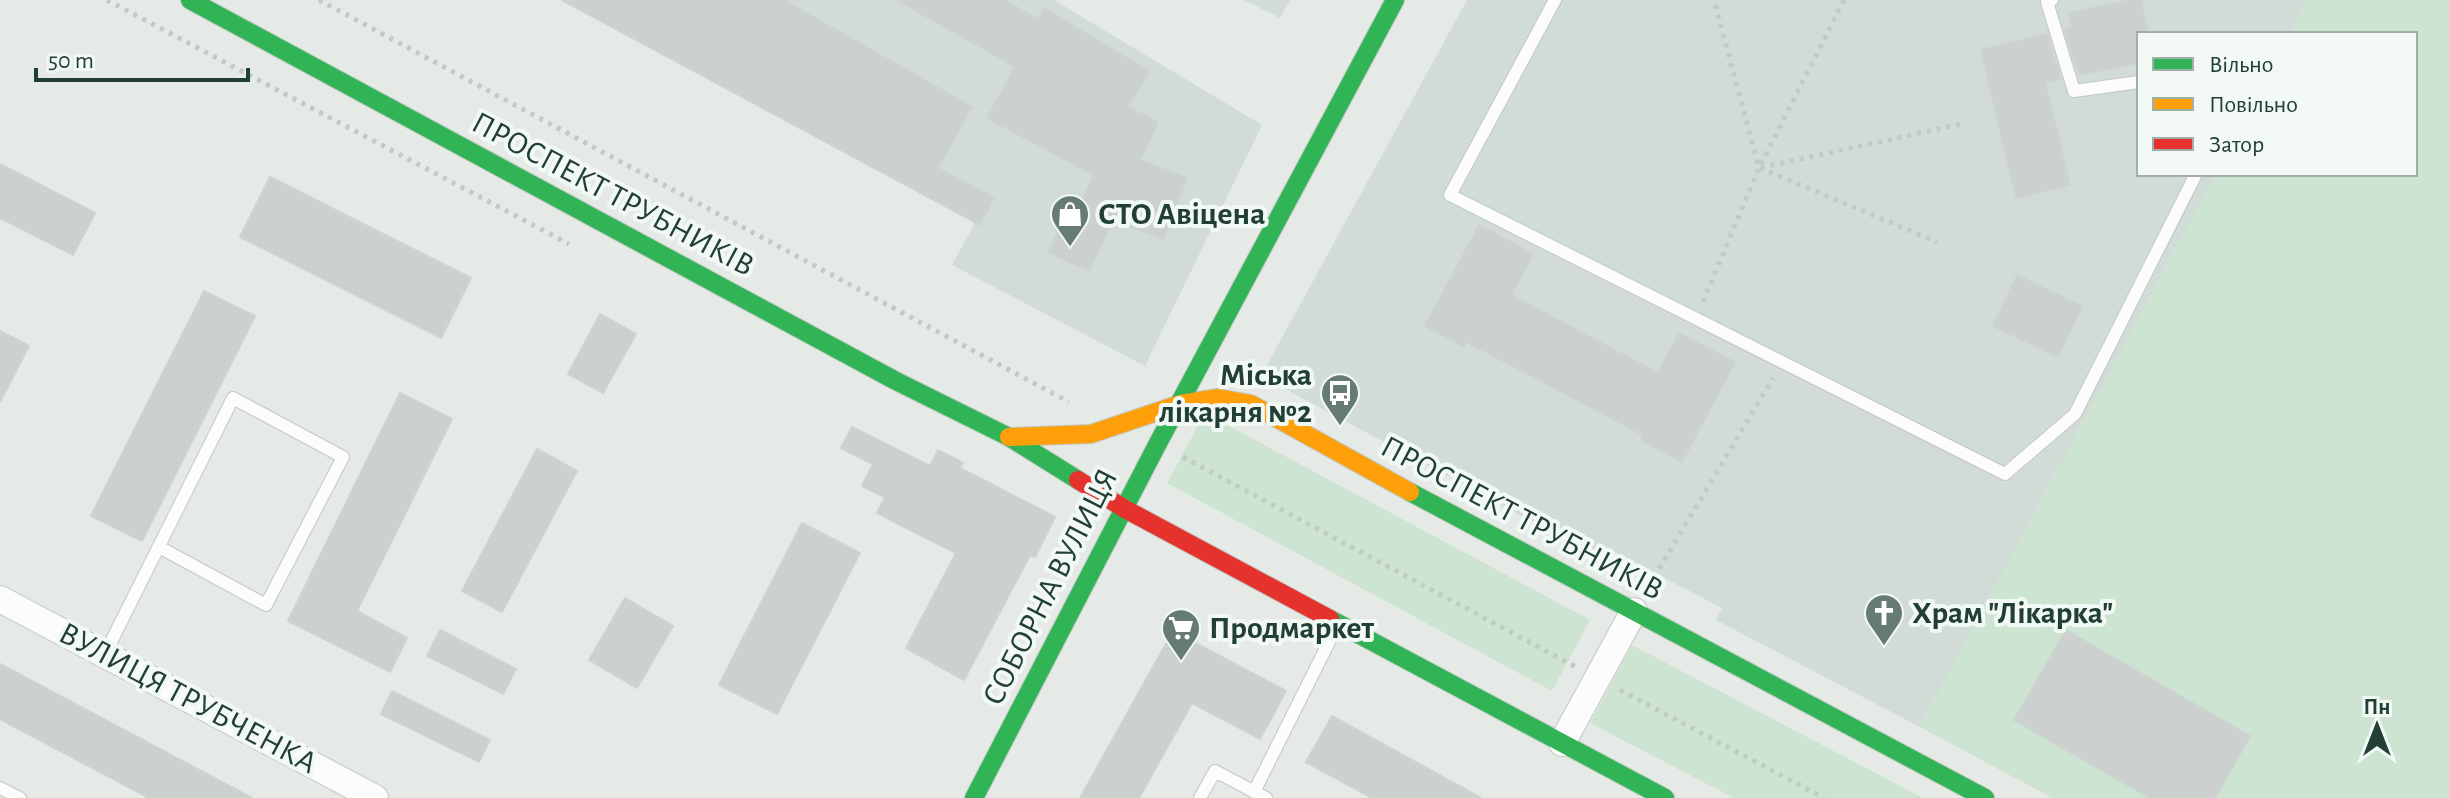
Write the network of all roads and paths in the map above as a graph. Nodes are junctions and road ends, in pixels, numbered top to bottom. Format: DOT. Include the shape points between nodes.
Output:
graph roads {
  1 [pos="190,0"];
  2 [pos="319,0"];
  3 [pos="1395,0"];
  4 [pos="1555,0"];
  5 [pos="1714,0"];
  6 [pos="1844,0"];
  7 [pos="2052,0"];
  8 [pos="2137,82"];
  9 [pos="1961,124"];
  10 [pos="1759,168"];
  11 [pos="2195,176"];
  12 [pos="1937,242"];
  13 [pos="1696,319"];
  14 [pos="1782,362"];
  15 [pos="1075,404"];
  16 [pos="1180,404"];
  17 [pos="1009,437"];
  18 [pos="1157,445"];
  19 [pos="1125,509"];
  20 [pos="159,547"];
  21 [pos="0,599"];
  22 [pos="1634,611"];
  23 [pos="1339,623"];
  24 [pos="105,654"];
  25 [pos="1597,678"];
  26 [pos="1562,743"];
  27 [pos="0,788"];
  28 [pos="1260,795"];
  29 [pos="20,798"];
  30 [pos="375,798"];
  31 [pos="974,798"];
  32 [pos="1200,798"];
  33 [pos="1665,798"];
  34 [pos="1824,798"];
  35 [pos="1985,798"];
  1 -- 17 [label="main road, ПРОСПЕКТ ТРУБНИКІВ"];
  2 -- 15 [label="path"];
  3 -- 16 [label="main road, СОБОРНА ВУЛИЦЯ"];
  4 -- 13 [label="lane" via="1450,195"];
  5 -- 10 [label="path"];
  6 -- 10 [label="path"];
  7 -- 8 [label="lane" via="2047,2 2074,91"];
  9 -- 10 [label="path"];
  10 -- 12 [label="path"];
  10 -- 13 [label="path"];
  11 -- 14 [label="lane" via="2075,414 2005,474"];
  13 -- 14 [label="lane"];
  14 -- 22 [label="path"];
  16 -- 17 [label="main road, ПРОСПЕКТ ТРУБНИКІВ" via="1091,434"];
  16 -- 18 [label="main road, СОБОРНА ВУЛИЦЯ"];
  16 -- 22 [label="main road, ПРОСПЕКТ ТРУБНИКІВ" via="1218,398 1251,404"];
  17 -- 19 [label="main road, ПРОСПЕКТ ТРУБНИКІВ"];
  18 -- 19 [label="main road, СОБОРНА ВУЛИЦЯ"];
  18 -- 25 [label="path"];
  19 -- 23 [label="main road, ПРОСПЕКТ ТРУБНИКІВ"];
  19 -- 31 [label="main road, СОБОРНА ВУЛИЦЯ"];
  20 -- 20 [label="lane" via="233,398 343,457 266,605"];
  20 -- 24 [label="lane"];
  21 -- 24 [label="street, ВУЛИЦЯ ТРУБЧЕНКА"];
  22 -- 25 [label="street"];
  22 -- 35 [label="main road, ПРОСПЕКТ ТРУБНИКІВ"];
  23 -- 26 [label="main road, ПРОСПЕКТ ТРУБНИКІВ"];
  23 -- 28 [label="lane"];
  24 -- 30 [label="street, ВУЛИЦЯ ТРУБЧЕНКА"];
  25 -- 26 [label="street"];
  25 -- 34 [label="path"];
  26 -- 33 [label="main road, ПРОСПЕКТ ТРУБНИКІВ"];
  27 -- 29 [label="lane"];
  28 -- 32 [label="lane" via="1215,771"];
}
